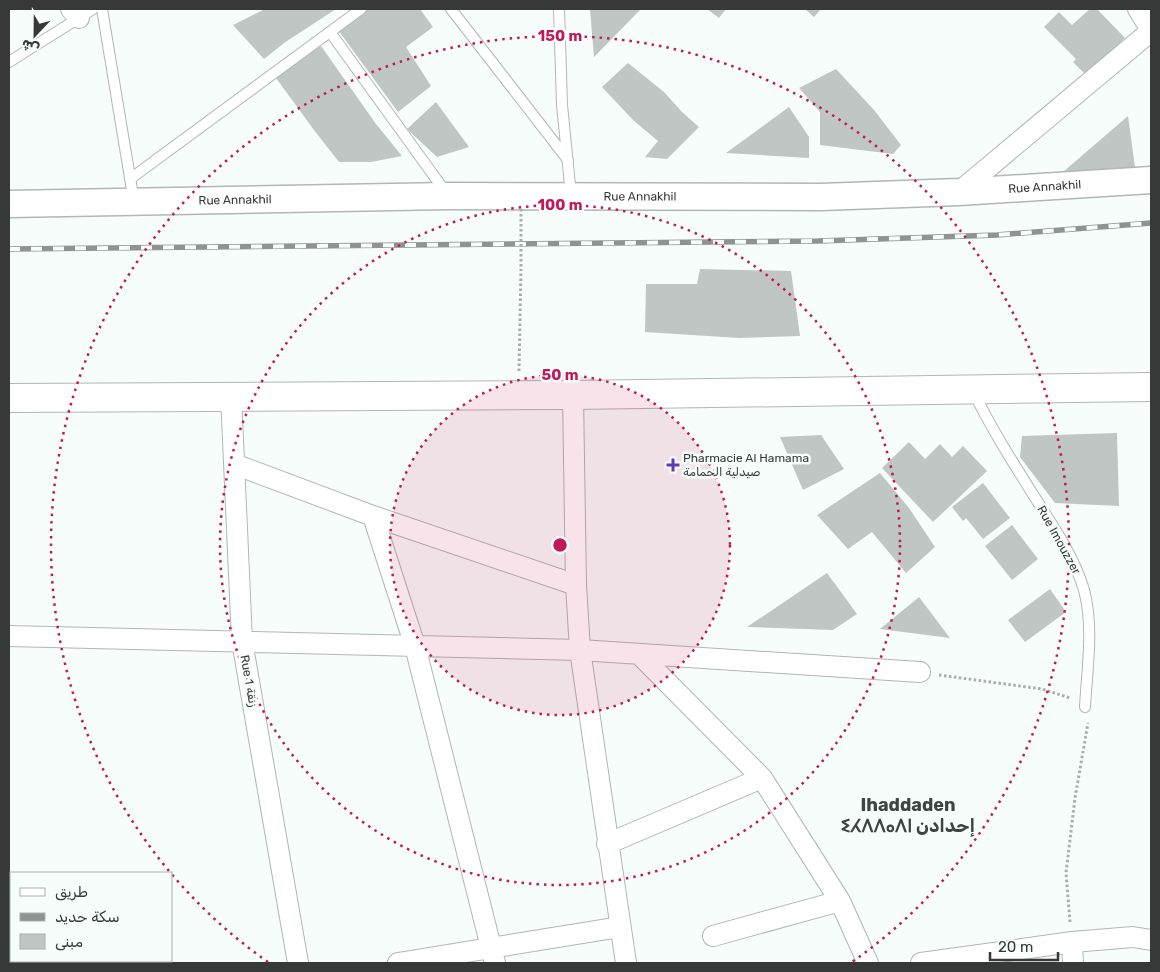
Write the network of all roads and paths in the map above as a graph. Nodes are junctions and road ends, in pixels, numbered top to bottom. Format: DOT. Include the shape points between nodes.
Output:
graph roads {
  1 [pos="102,9"];
  2 [pos="361,9"];
  3 [pos="451,9"];
  4 [pos="559,9"];
  5 [pos="1138,9"];
  6 [pos="81,12"];
  7 [pos="1151,31"];
  8 [pos="330,32"];
  9 [pos="9,62"];
  10 [pos="568,160"];
  11 [pos="1151,180"];
  12 [pos="132,191"];
  13 [pos="959,192"];
  14 [pos="448,196"];
  15 [pos="572,196"];
  16 [pos="9,204"];
  17 [pos="521,210"];
  18 [pos="1151,387"];
  19 [pos="972,390"];
  20 [pos="520,394"];
  21 [pos="573,395"];
  22 [pos="232,396"];
  23 [pos="9,398"];
  24 [pos="234,464"];
  25 [pos="373,516"];
  26 [pos="576,585"];
  27 [pos="9,636"];
  28 [pos="242,642"];
  29 [pos="415,646"];
  30 [pos="580,650"];
  31 [pos="639,654"];
  32 [pos="920,672"];
  33 [pos="1085,708"];
  34 [pos="762,778"];
  35 [pos="607,844"];
  36 [pos="840,901"];
  37 [pos="620,927"];
  38 [pos="713,936"];
  39 [pos="1151,940"];
  40 [pos="1072,942"];
  41 [pos="493,956"];
  42 [pos="940,962"];
  43 [pos="298,963"];
  44 [pos="398,963"];
  45 [pos="626,963"];
  46 [pos="868,963"];
  47 [pos="921,963"];
  48 [pos="1073,963"];
  1 -- 12 [label="lane"];
  2 -- 8 [label="lane"];
  3 -- 10 [label="lane"];
  4 -- 10 [label="lane" via="562,105"];
  5 -- 7 [label="street"];
  6 -- 9 [label="lane"];
  7 -- 13 [label="street"];
  8 -- 12 [label="lane"];
  8 -- 14 [label="lane"];
  10 -- 15 [label="lane"];
  11 -- 13 [label="street, Rue Annakhil"];
  12 -- 14 [label="street, Rue Annakhil"];
  12 -- 16 [label="street, Rue Annakhil"];
  13 -- 15 [label="street, Rue Annakhil" via="697,198"];
  14 -- 15 [label="street, Rue Annakhil"];
  17 -- 20 [label="path, bridge"];
  18 -- 19 [label="main road"];
  19 -- 21 [label="main road"];
  19 -- 33 [label="lane, Rue Imouzzer" via="991,428 1063,544 1084,591 1088,622"];
  20 -- 21 [label="main road"];
  20 -- 22 [label="main road"];
  21 -- 26 [label="street"];
  22 -- 23 [label="main road"];
  22 -- 24 [label="street, Rue 1 زنقة"];
  24 -- 25 [label="street"];
  24 -- 28 [label="street, Rue 1 زنقة"];
  25 -- 26 [label="street"];
  25 -- 29 [label="street"];
  26 -- 30 [label="street"];
  27 -- 28 [label="street"];
  28 -- 29 [label="street"];
  28 -- 43 [label="street, Rue 1 زنقة"];
  29 -- 30 [label="street"];
  29 -- 41 [label="street"];
  30 -- 31 [label="street"];
  30 -- 35 [label="street"];
  31 -- 32 [label="street"];
  31 -- 34 [label="street"];
  32 -- 33 [label="path" via="1042,689 1065,695"];
  33 -- 40 [label="path" via="1088,730 1075,798 1066,873"];
  34 -- 35 [label="street"];
  34 -- 36 [label="street"];
  35 -- 37 [label="street"];
  36 -- 38 [label="street"];
  36 -- 46 [label="street"];
  37 -- 41 [label="street"];
  37 -- 45 [label="street"];
  39 -- 40 [label="street" via="1133,937"];
  40 -- 42 [label="street"];
  40 -- 48 [label="street"];
  41 -- 44 [label="street"];
  42 -- 47 [label="street"];
}
